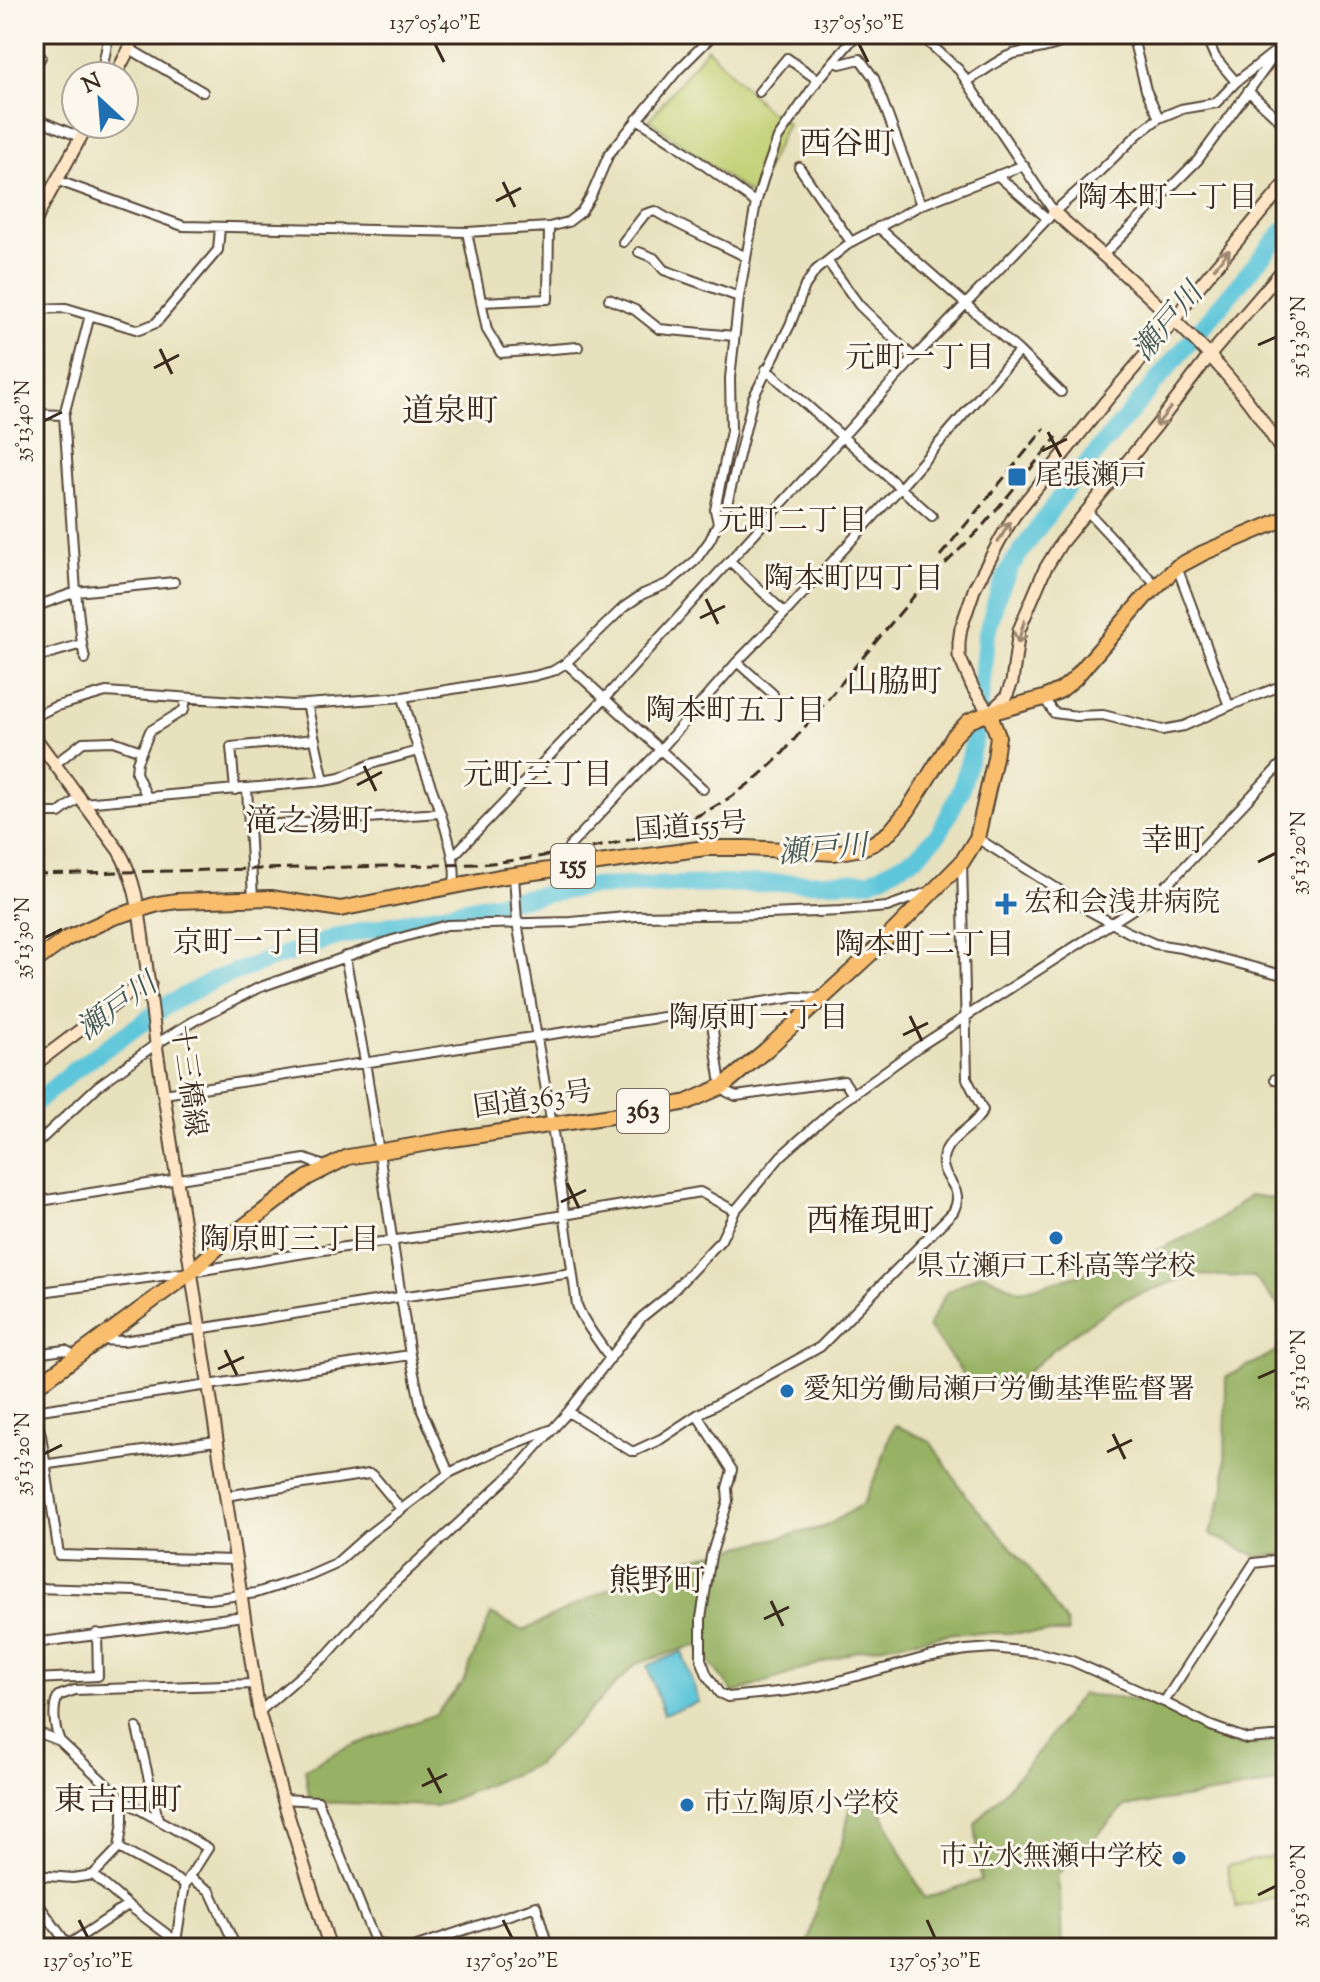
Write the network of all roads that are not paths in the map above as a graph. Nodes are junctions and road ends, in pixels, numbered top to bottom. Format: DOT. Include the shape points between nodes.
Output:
graph roads {
  1 [pos="109,34"];
  2 [pos="137,34"];
  3 [pos="714,34"];
  4 [pos="857,34"];
  5 [pos="919,34"];
  6 [pos="1076,34"];
  7 [pos="1132,34"];
  8 [pos="1205,34"];
  9 [pos="1284,43"];
  10 [pos="130,49"];
  11 [pos="41,57"];
  12 [pos="104,60"];
  13 [pos="124,60"];
  14 [pos="834,61"];
  15 [pos="34,69"];
  16 [pos="818,80"];
  17 [pos="968,81"];
  18 [pos="1236,82"];
  19 [pos="1248,91"];
  20 [pos="203,92"];
  21 [pos="759,92"];
  22 [pos="34,118"];
  23 [pos="1159,118"];
  24 [pos="637,119"];
  25 [pos="1286,126"];
  26 [pos="60,129"];
  27 [pos="78,140"];
  28 [pos="1024,165"];
  29 [pos="799,167"];
  30 [pos="997,175"];
  31 [pos="56,180"];
  32 [pos="1286,183"];
  33 [pos="756,203"];
  34 [pos="921,205"];
  35 [pos="1051,215"];
  36 [pos="34,225"];
  37 [pos="220,227"];
  38 [pos="549,227"];
  39 [pos="878,227"];
  40 [pos="467,232"];
  41 [pos="623,242"];
  42 [pos="851,242"];
  43 [pos="639,252"];
  44 [pos="1102,256"];
  45 [pos="746,257"];
  46 [pos="828,262"];
  47 [pos="1286,266"];
  48 [pos="739,297"];
  49 [pos="609,299"];
  50 [pos="482,302"];
  51 [pos="966,305"];
  52 [pos="34,309"];
  53 [pos="90,315"];
  54 [pos="1177,324"];
  55 [pos="734,336"];
  56 [pos="578,347"];
  57 [pos="1019,351"];
  58 [pos="1208,353"];
  59 [pos="914,358"];
  60 [pos="766,369"];
  61 [pos="1061,392"];
  62 [pos="34,414"];
  63 [pos="64,415"];
  64 [pos="1286,432"];
  65 [pos="843,437"];
  66 [pos="1273,437"];
  67 [pos="1286,459"];
  68 [pos="900,488"];
  69 [pos="1087,511"];
  70 [pos="932,516"];
  71 [pos="1286,518"];
  72 [pos="718,524"];
  73 [pos="730,561"];
  74 [pos="1177,567"];
  75 [pos="174,582"];
  76 [pos="1156,585"];
  77 [pos="76,592"];
  78 [pos="34,607"];
  79 [pos="785,613"];
  80 [pos="82,644"];
  81 [pos="34,658"];
  82 [pos="85,659"];
  83 [pos="737,662"];
  84 [pos="566,663"];
  85 [pos="1286,684"];
  86 [pos="773,694"];
  87 [pos="403,697"];
  88 [pos="186,698"];
  89 [pos="1044,698"];
  90 [pos="604,699"];
  91 [pos="307,704"];
  92 [pos="1229,706"];
  93 [pos="989,713"];
  94 [pos="34,717"];
  95 [pos="34,736"];
  96 [pos="315,739"];
  97 [pos="660,750"];
  98 [pos="141,751"];
  99 [pos="418,751"];
  100 [pos="1286,759"];
  101 [pos="55,764"];
  102 [pos="324,781"];
  103 [pos="247,789"];
  104 [pos="703,789"];
  105 [pos="235,790"];
  106 [pos="147,797"];
  107 [pos="81,800"];
  108 [pos="34,813"];
  109 [pos="440,813"];
  110 [pos="250,826"];
  111 [pos="977,838"];
  112 [pos="453,856"];
  113 [pos="962,862"];
  114 [pos="561,868"];
  115 [pos="514,880"];
  116 [pos="453,885"];
  117 [pos="937,888"];
  118 [pos="253,898"];
  119 [pos="139,909"];
  120 [pos="517,918"];
  121 [pos="1111,923"];
  122 [pos="345,956"];
  123 [pos="34,962"];
  124 [pos="1286,976"];
  125 [pos="150,988"];
  126 [pos="822,998"];
  127 [pos="710,1010"];
  128 [pos="967,1015"];
  129 [pos="536,1037"];
  130 [pos="156,1040"];
  131 [pos="365,1061"];
  132 [pos="34,1065"];
  133 [pos="1275,1079"];
  134 [pos="1286,1081"];
  135 [pos="723,1086"];
  136 [pos="164,1094"];
  137 [pos="853,1095"];
  138 [pos="552,1125"];
  139 [pos="1286,1128"];
  140 [pos="1286,1139"];
  141 [pos="34,1146"];
  142 [pos="378,1151"];
  143 [pos="327,1167"];
  144 [pos="178,1180"];
  145 [pos="34,1202"];
  146 [pos="735,1211"];
  147 [pos="564,1215"];
  148 [pos="392,1241"];
  149 [pos="191,1272"];
  150 [pos="572,1273"];
  151 [pos="34,1293"];
  152 [pos="400,1297"];
  153 [pos="200,1329"];
  154 [pos="98,1340"];
  155 [pos="34,1354"];
  156 [pos="410,1355"];
  157 [pos="76,1356"];
  158 [pos="610,1359"];
  159 [pos="34,1362"];
  160 [pos="48,1377"];
  161 [pos="209,1385"];
  162 [pos="34,1388"];
  163 [pos="34,1410"];
  164 [pos="568,1412"];
  165 [pos="697,1415"];
  166 [pos="553,1429"];
  167 [pos="216,1441"];
  168 [pos="44,1465"];
  169 [pos="34,1466"];
  170 [pos="449,1473"];
  171 [pos="225,1496"];
  172 [pos="401,1509"];
  173 [pos="1286,1559"];
  174 [pos="235,1560"];
  175 [pos="34,1588"];
  176 [pos="241,1595"];
  177 [pos="244,1616"];
  178 [pos="97,1633"];
  179 [pos="34,1643"];
  180 [pos="34,1679"];
  181 [pos="254,1684"];
  182 [pos="1164,1702"];
  183 [pos="259,1712"];
  184 [pos="137,1728"];
  185 [pos="34,1731"];
  186 [pos="1286,1736"];
  187 [pos="60,1741"];
  188 [pos="283,1799"];
  189 [pos="123,1800"];
  190 [pos="158,1819"];
  191 [pos="119,1848"];
  192 [pos="34,1875"];
  193 [pos="93,1875"];
  194 [pos="187,1880"];
  195 [pos="34,1898"];
  196 [pos="128,1905"];
  197 [pos="175,1945"];
  198 [pos="69,1947"];
  199 [pos="548,1947"];
  200 [pos="163,1948"];
  201 [pos="232,1948"];
  202 [pos="330,1948"];
  203 [pos="392,1948"];
  204 [pos="411,1948"];
  1 -- 12 [label="street"];
  2 -- 10 [label="street"];
  3 -- 24 [label="street"];
  4 -- 14 [label="street"];
  5 -- 17 [label="street"];
  6 -- 17 [label="street" via="1036,51 1010,55"];
  7 -- 23 [label="street"];
  8 -- 18 [label="street" via="1215,57"];
  9 -- 18 [label="street"];
  9 -- 19 [label="street"];
  10 -- 13 [label="street"];
  10 -- 20 [label="street"];
  11 -- 15 [label="street"];
  14 -- 16 [label="street"];
  14 -- 34 [label="street" via="860,59 874,78"];
  16 -- 21 [label="street" via="787,58"];
  16 -- 33 [label="street" via="778,138"];
  17 -- 28 [label="street"];
  18 -- 23 [label="street" via="1216,103"];
  19 -- 25 [label="street"];
  19 -- 44 [label="street" via="1198,160"];
  22 -- 26 [label="street"];
  23 -- 35 [label="street"];
  24 -- 33 [label="street"];
  24 -- 38 [label="street" via="609,154 581,212"];
  27 -- 31 [label="street"];
  28 -- 30 [label="street"];
  28 -- 35 [label="street"];
  29 -- 42 [label="street"];
  30 -- 34 [label="street"];
  30 -- 35 [label="street"];
  31 -- 36 [label="street"];
  31 -- 37 [label="street" via="183,226"];
  54 -- 32 [label="street, one-way" via="1191,296"];
  33 -- 45 [label="street"];
  34 -- 39 [label="street"];
  35 -- 44 [label="street"];
  35 -- 51 [label="street"];
  37 -- 40 [label="street"];
  37 -- 53 [label="street" via="218,250 156,323 139,330"];
  38 -- 40 [label="street"];
  38 -- 50 [label="street" via="548,299"];
  39 -- 42 [label="street"];
  39 -- 51 [label="street"];
  40 -- 50 [label="street"];
  41 -- 45 [label="street" via="645,214 655,211"];
  42 -- 46 [label="street"];
  43 -- 48 [label="street" via="664,270"];
  44 -- 54 [label="street"];
  45 -- 48 [label="street"];
  46 -- 59 [label="street" via="859,305"];
  46 -- 60 [label="street" via="805,286"];
  47 -- 58 [label="street"];
  48 -- 55 [label="street"];
  49 -- 55 [label="street" via="659,329"];
  50 -- 56 [label="street" via="487,330 501,353"];
  51 -- 57 [label="street"];
  51 -- 59 [label="street"];
  52 -- 53 [label="street" via="66,308"];
  53 -- 63 [label="street"];
  54 -- 58 [label="street"];
  93 -- 54 [label="street, one-way" via="959,656 961,628 975,587 1014,516 1106,401"];
  55 -- 72 [label="street" via="731,431 715,510"];
  57 -- 61 [label="street"];
  57 -- 68 [label="street"];
  58 -- 66 [label="street"];
  58 -- 69 [label="street, one-way"];
  59 -- 65 [label="street"];
  60 -- 65 [label="street"];
  60 -- 72 [label="street"];
  62 -- 63 [label="street"];
  63 -- 77 [label="street"];
  64 -- 66 [label="street"];
  65 -- 68 [label="street"];
  65 -- 73 [label="street"];
  66 -- 67 [label="street"];
  68 -- 70 [label="street"];
  68 -- 79 [label="street"];
  69 -- 76 [label="street"];
  69 -- 93 [label="street, one-way" via="1045,569 1019,630 1012,682 1006,697"];
  71 -- 74 [label="highway, 国道155号 / 155"];
  72 -- 84 [label="street" via="695,561 669,583 624,607"];
  73 -- 79 [label="street"];
  73 -- 90 [label="street"];
  74 -- 76 [label="highway, 国道155号 / 155"];
  74 -- 92 [label="street"];
  75 -- 77 [label="street"];
  76 -- 89 [label="highway, 国道155号 / 155" via="1074,679"];
  77 -- 78 [label="street"];
  77 -- 80 [label="street"];
  79 -- 83 [label="street"];
  80 -- 81 [label="street"];
  80 -- 82 [label="street"];
  83 -- 86 [label="street"];
  83 -- 97 [label="street"];
  84 -- 87 [label="street" via="534,676"];
  84 -- 90 [label="street"];
  85 -- 92 [label="street"];
  87 -- 91 [label="street"];
  87 -- 99 [label="street"];
  88 -- 91 [label="street"];
  88 -- 94 [label="street" via="106,692"];
  88 -- 98 [label="street" via="184,710 150,731"];
  89 -- 92 [label="street" via="1054,713 1103,715 1162,730"];
  89 -- 93 [label="highway, 国道155号 / 155"];
  90 -- 97 [label="street"];
  90 -- 112 [label="street"];
  91 -- 96 [label="street"];
  93 -- 111 [label="highway, 国道363号 / 363" via="998,736"];
  93 -- 114 [label="highway, 国道155号 / 155" via="969,721 954,736 890,832 862,848 834,853 705,848"];
  95 -- 101 [label="street, 十三橋線"];
  96 -- 102 [label="street"];
  96 -- 105 [label="street" via="231,747"];
  97 -- 104 [label="street"];
  97 -- 114 [label="street" via="569,847"];
  98 -- 101 [label="street" via="113,741 83,742"];
  98 -- 106 [label="street" via="136,773"];
  99 -- 102 [label="street"];
  99 -- 109 [label="street"];
  100 -- 121 [label="street" via="1171,881"];
  101 -- 107 [label="street, 十三橋線"];
  102 -- 103 [label="street"];
  103 -- 105 [label="street"];
  103 -- 110 [label="street"];
  105 -- 106 [label="street"];
  106 -- 107 [label="street"];
  107 -- 108 [label="street" via="59,813"];
  107 -- 119 [label="street, 十三橋線" via="128,867"];
  109 -- 110 [label="street"];
  109 -- 112 [label="street"];
  110 -- 118 [label="street"];
  111 -- 113 [label="highway, 国道363号 / 363"];
  111 -- 121 [label="street"];
  112 -- 116 [label="street"];
  113 -- 117 [label="highway, 国道363号 / 363"];
  113 -- 128 [label="street"];
  114 -- 115 [label="highway, 国道155号 / 155"];
  115 -- 116 [label="highway, 国道155号 / 155"];
  115 -- 120 [label="street"];
  116 -- 118 [label="highway, 国道155号 / 155" via="340,909"];
  117 -- 120 [label="street" via="887,907 841,911 571,922"];
  117 -- 126 [label="highway, 国道363号 / 363"];
  118 -- 119 [label="highway, 国道155号 / 155" via="177,901"];
  119 -- 123 [label="highway, 国道155号 / 155" via="80,931"];
  119 -- 125 [label="street, 十三橋線"];
  120 -- 122 [label="street" via="447,925"];
  120 -- 129 [label="street"];
  121 -- 124 [label="street" via="1155,944"];
  121 -- 128 [label="street"];
  122 -- 130 [label="street" via="258,988"];
  122 -- 131 [label="street"];
  125 -- 130 [label="street, 十三橋線"];
  125 -- 132 [label="street" via="129,993"];
  126 -- 127 [label="street"];
  126 -- 135 [label="highway, 国道363号 / 363"];
  127 -- 129 [label="street"];
  127 -- 135 [label="street"];
  128 -- 137 [label="street"];
  128 -- 165 [label="street" via="967,1079 983,1110 943,1158 957,1190 953,1212 820,1347"];
  129 -- 131 [label="street"];
  129 -- 138 [label="street"];
  130 -- 136 [label="street, 十三橋線"];
  130 -- 141 [label="street"];
  131 -- 136 [label="street"];
  131 -- 142 [label="street"];
  133 -- 134 [label="street"];
  135 -- 137 [label="street" via="736,1096 844,1081"];
  135 -- 138 [label="highway, 国道363号 / 363" via="687,1102"];
  136 -- 144 [label="street, 十三橋線"];
  137 -- 146 [label="street" via="781,1156"];
  138 -- 142 [label="highway, 国道363号 / 363"];
  138 -- 147 [label="street"];
  139 -- 140 [label="street"];
  142 -- 143 [label="highway, 国道363号 / 363"];
  142 -- 148 [label="street"];
  143 -- 144 [label="street" via="305,1159"];
  143 -- 149 [label="highway, 国道363号 / 363"];
  144 -- 145 [label="street"];
  144 -- 149 [label="street, 十三橋線"];
  146 -- 147 [label="street" via="700,1192"];
  146 -- 158 [label="street" via="721,1240 642,1317"];
  147 -- 148 [label="street"];
  147 -- 150 [label="street"];
  148 -- 149 [label="street"];
  148 -- 152 [label="street"];
  149 -- 151 [label="street"];
  149 -- 153 [label="street, 十三橋線"];
  149 -- 154 [label="highway, 国道363号 / 363"];
  150 -- 152 [label="street"];
  150 -- 158 [label="street" via="582,1320"];
  152 -- 153 [label="street"];
  152 -- 156 [label="street"];
  153 -- 154 [label="street"];
  153 -- 161 [label="street, 十三橋線"];
  154 -- 157 [label="highway, 国道363号 / 363"];
  155 -- 157 [label="street" via="65,1350"];
  156 -- 161 [label="street"];
  156 -- 170 [label="street" via="422,1411"];
  157 -- 160 [label="highway, 国道363号 / 363"];
  158 -- 164 [label="street"];
  159 -- 160 [label="street"];
  160 -- 162 [label="highway, 国道363号 / 363"];
  161 -- 163 [label="street"];
  161 -- 167 [label="street, 十三橋線"];
  163 -- 168 [label="street"];
  164 -- 165 [label="street" via="631,1451"];
  164 -- 166 [label="street"];
  165 -- 182 [label="street" via="732,1470 701,1618 701,1659 719,1693 728,1697 820,1686 927,1657 993,1648 1072,1661"];
  166 -- 170 [label="street"];
  166 -- 183 [label="street" via="508,1478 380,1596 327,1655"];
  167 -- 168 [label="street"];
  167 -- 171 [label="street, 十三橋線"];
  168 -- 169 [label="street"];
  168 -- 174 [label="street" via="59,1555"];
  170 -- 172 [label="street"];
  171 -- 172 [label="street" via="369,1474"];
  171 -- 174 [label="street, 十三橋線"];
  172 -- 176 [label="street" via="334,1565"];
  173 -- 182 [label="street" via="1254,1563"];
  174 -- 176 [label="street, 十三橋線"];
  175 -- 176 [label="street" via="210,1599"];
  176 -- 177 [label="street, 十三橋線"];
  177 -- 178 [label="street"];
  177 -- 181 [label="street, 十三橋線"];
  178 -- 179 [label="street"];
  178 -- 180 [label="street" via="98,1676"];
  181 -- 183 [label="street, 十三橋線"];
  181 -- 187 [label="street" via="75,1690 58,1696 54,1706"];
  182 -- 186 [label="street" via="1247,1739"];
  183 -- 188 [label="street, 十三橋線"];
  184 -- 190 [label="street"];
  185 -- 187 [label="street"];
  187 -- 189 [label="street"];
  188 -- 202 [label="street, 十三橋線"];
  188 -- 203 [label="street" via="318,1801 375,1941"];
  189 -- 190 [label="street"];
  189 -- 191 [label="street"];
  190 -- 194 [label="street" via="208,1848"];
  191 -- 193 [label="street"];
  191 -- 194 [label="street"];
  192 -- 193 [label="street"];
  193 -- 196 [label="street"];
  194 -- 197 [label="street"];
  194 -- 201 [label="street" via="210,1891"];
  195 -- 198 [label="street"];
  196 -- 197 [label="street"];
  196 -- 198 [label="street"];
  197 -- 200 [label="street"];
  199 -- 204 [label="street" via="536,1906"];
}
